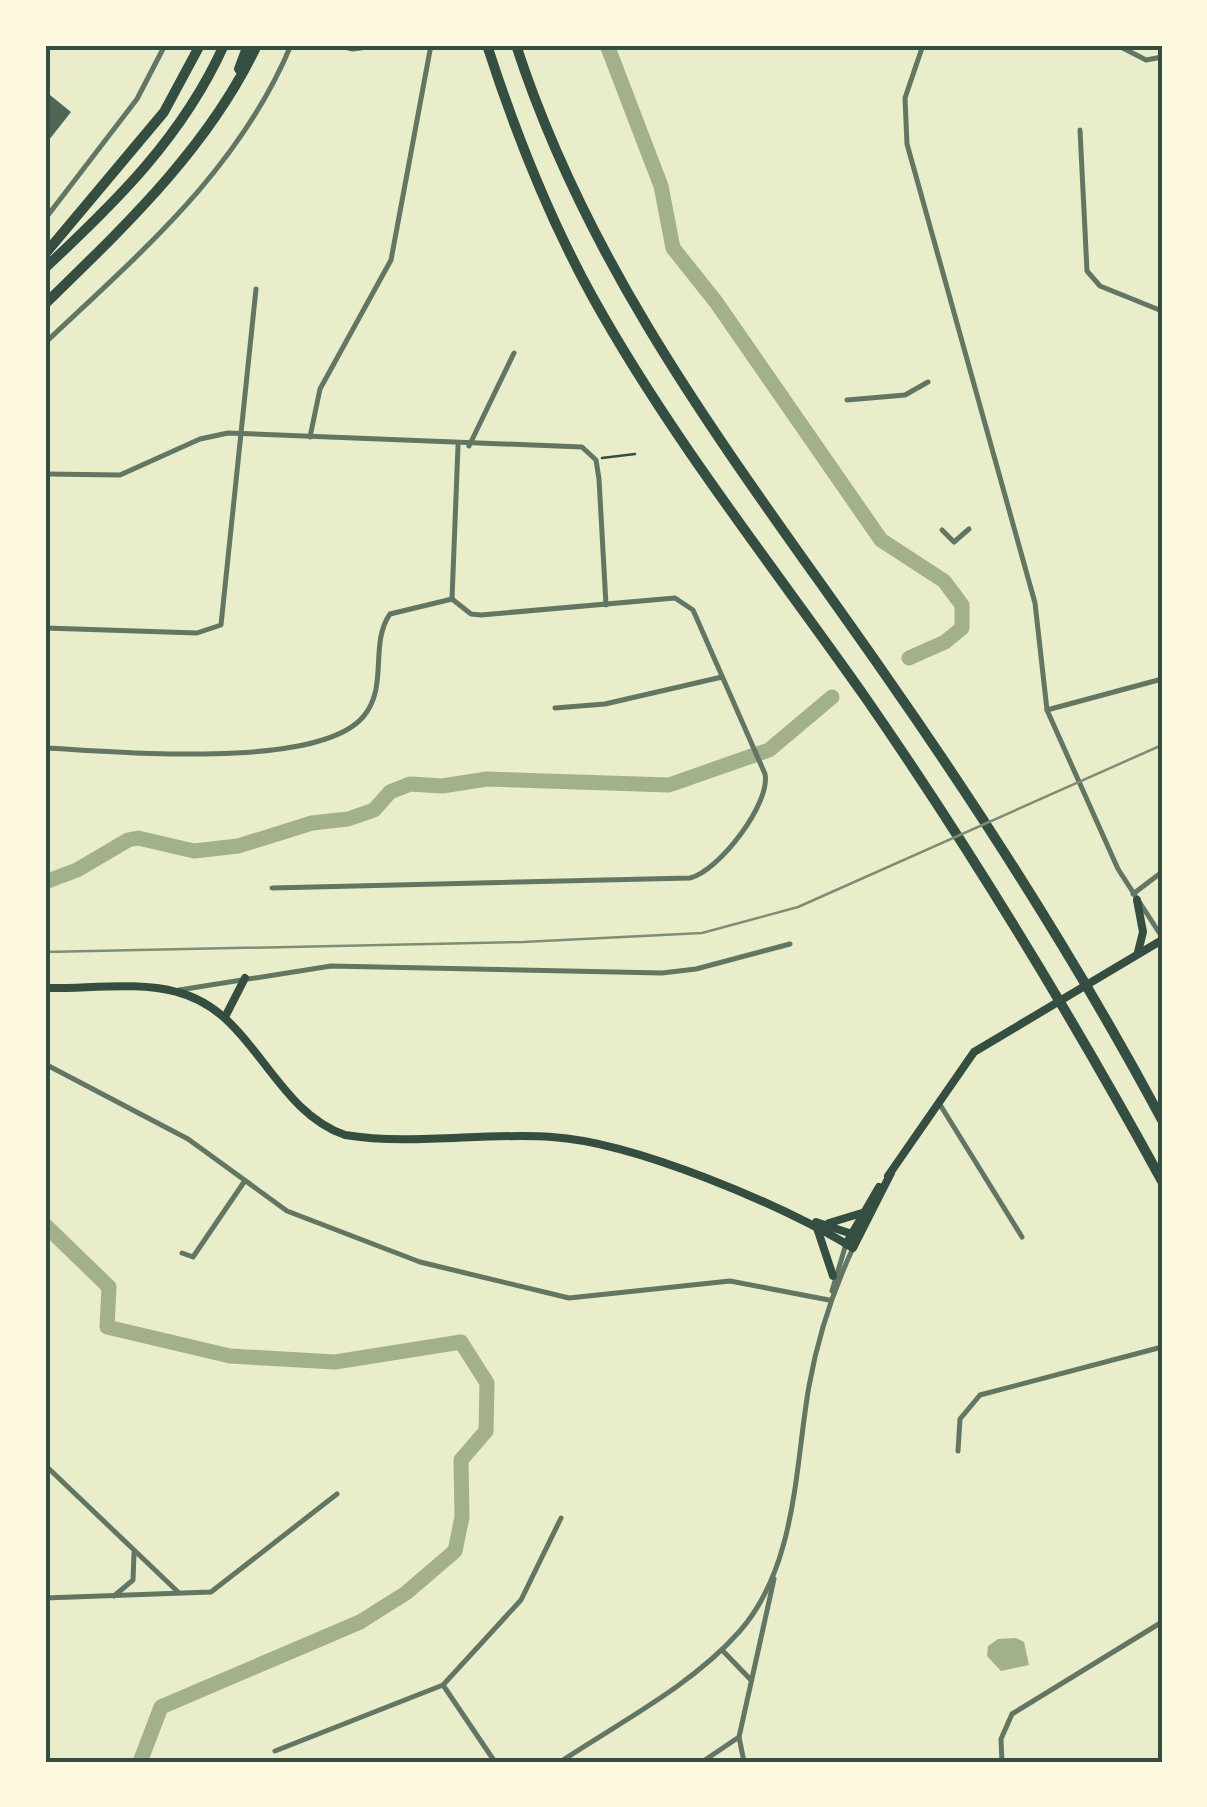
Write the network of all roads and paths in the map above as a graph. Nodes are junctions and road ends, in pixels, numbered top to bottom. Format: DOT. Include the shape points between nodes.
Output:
graph roads {
  1 [pos="165,45"];
  2 [pos="200,45"];
  3 [pos="224,45"];
  4 [pos="248,45"];
  5 [pos="257,45"];
  6 [pos="292,45"];
  7 [pos="335,45"];
  8 [pos="382,45"];
  9 [pos="431,45"];
  10 [pos="487,45"];
  11 [pos="516,45"];
  12 [pos="923,45"];
  13 [pos="1117,45"];
  14 [pos="1162,57"];
  15 [pos="233,84"];
  16 [pos="1080,130"];
  17 [pos="45,219"];
  18 [pos="45,254"];
  19 [pos="45,268"];
  20 [pos="256,289"];
  21 [pos="45,304"];
  22 [pos="1162,311"];
  23 [pos="45,343"];
  24 [pos="514,353"];
  25 [pos="928,382"];
  26 [pos="847,400"];
  27 [pos="241,434"];
  28 [pos="310,437"];
  29 [pos="458,446"];
  30 [pos="470,446"];
  31 [pos="635,454"];
  32 [pos="596,460"];
  33 [pos="45,474"];
  34 [pos="969,529"];
  35 [pos="942,530"];
  36 [pos="452,600"];
  37 [pos="606,604"];
  38 [pos="45,628"];
  39 [pos="722,677"];
  40 [pos="1162,679"];
  41 [pos="555,708"];
  42 [pos="1046,710"];
  43 [pos="45,748"];
  44 [pos="1162,872"];
  45 [pos="272,888"];
  46 [pos="1135,897"];
  47 [pos="1162,938"];
  48 [pos="790,944"];
  49 [pos="1138,952"];
  50 [pos="245,978"];
  51 [pos="45,988"];
  52 [pos="175,991"];
  53 [pos="225,1018"];
  54 [pos="45,1064"];
  55 [pos="940,1103"];
  56 [pos="1162,1120"];
  57 [pos="891,1173"];
  58 [pos="1162,1181"];
  59 [pos="244,1182"];
  60 [pos="862,1213"];
  61 [pos="814,1223"];
  62 [pos="855,1235"];
  63 [pos="1022,1236"];
  64 [pos="849,1246"];
  65 [pos="182,1253"];
  66 [pos="833,1276"];
  67 [pos="830,1297"];
  68 [pos="1162,1347"];
  69 [pos="958,1451"];
  70 [pos="45,1465"];
  71 [pos="337,1494"];
  72 [pos="562,1518"];
  73 [pos="134,1552"];
  74 [pos="777,1567"];
  75 [pos="180,1594"];
  76 [pos="111,1597"];
  77 [pos="45,1598"];
  78 [pos="1162,1622"];
  79 [pos="722,1650"];
  80 [pos="751,1680"];
  81 [pos="443,1684"];
  82 [pos="739,1738"];
  83 [pos="275,1751"];
  84 [pos="495,1762"];
  85 [pos="560,1762"];
  86 [pos="702,1762"];
  87 [pos="744,1762"];
  88 [pos="1002,1762"];
  1 -- 17 [label="street" via="137,99"];
  2 -- 18 [label="highway" via="164,112"];
  3 -- 19 [label="highway" via="158,154"];
  4 -- 15 [label="highway"];
  5 -- 15 [label="highway"];
  6 -- 23 [label="street" via="259,111 213,179"];
  7 -- 8 [label="street"];
  9 -- 28 [label="street" via="389,267 320,388"];
  10 -- 58 [label="highway" via="534,178 593,298 1010,916"];
  11 -- 56 [label="highway" via="560,166 626,296 1044,917"];
  12 -- 42 [label="street" via="905,98 907,144 1034,603"];
  13 -- 14 [label="street" via="1146,60"];
  15 -- 21 [label="highway" via="159,190"];
  16 -- 22 [label="street" via="1087,271 1111,292"];
  20 -- 27 [label="street"];
  24 -- 30 [label="street"];
  25 -- 26 [label="street" via="904,395"];
  27 -- 28 [label="street"];
  27 -- 33 [label="street" via="210,435 120,475"];
  27 -- 38 [label="street" via="221,626 197,633"];
  28 -- 29 [label="street"];
  29 -- 30 [label="street"];
  29 -- 36 [label="street"];
  30 -- 32 [label="street" via="572,446"];
  31 -- 32 [label="path"];
  32 -- 37 [label="street"];
  34 -- 35 [label="street" via="954,542"];
  36 -- 37 [label="street" via="481,615"];
  36 -- 43 [label="street" via="394,611 386,620 376,695 355,725 323,738 221,754"];
  37 -- 39 [label="street" via="684,602"];
  39 -- 41 [label="street" via="605,704"];
  39 -- 45 [label="street" via="768,786 716,865 690,878"];
  40 -- 42 [label="street"];
  42 -- 46 [label="street"];
  44 -- 46 [label="street"];
  46 -- 47 [label="street"];
  46 -- 49 [label="main road" via="1142,932"];
  47 -- 49 [label="main road"];
  48 -- 50 [label="street" via="662,973 354,965"];
  49 -- 55 [label="main road" via="974,1052"];
  50 -- 52 [label="street"];
  50 -- 53 [label="main road"];
  51 -- 52 [label="main road"];
  52 -- 53 [label="main road"];
  53 -- 61 [label="main road" via="298,1106 332,1130 366,1138 547,1136 612,1146"];
  54 -- 59 [label="street" via="188,1138"];
  55 -- 57 [label="main road"];
  55 -- 63 [label="street"];
  57 -- 60 [label="main road"];
  57 -- 62 [label="main road"];
  59 -- 65 [label="street" via="193,1257"];
  59 -- 67 [label="street" via="306,1221 398,1255 569,1298 739,1282"];
  60 -- 61 [label="main road"];
  60 -- 62 [label="main road"];
  61 -- 62 [label="main road"];
  61 -- 64 [label="main road"];
  61 -- 66 [label="main road"];
  62 -- 64 [label="main road"];
  64 -- 66 [label="street"];
  64 -- 67 [label="street"];
  66 -- 67 [label="street"];
  67 -- 74 [label="street"];
  68 -- 69 [label="street" via="980,1395 960,1419"];
  70 -- 73 [label="street"];
  71 -- 75 [label="street" via="219,1588"];
  72 -- 81 [label="street" via="521,1600"];
  73 -- 75 [label="street"];
  73 -- 76 [label="street" via="133,1580"];
  74 -- 79 [label="street" via="742,1629"];
  74 -- 80 [label="street"];
  75 -- 76 [label="street"];
  76 -- 77 [label="street"];
  78 -- 88 [label="street" via="1012,1714 1001,1738"];
  79 -- 80 [label="street"];
  79 -- 85 [label="street"];
  80 -- 82 [label="street"];
  81 -- 83 [label="street"];
  81 -- 84 [label="street"];
  82 -- 86 [label="street"];
  82 -- 87 [label="street"];
}
